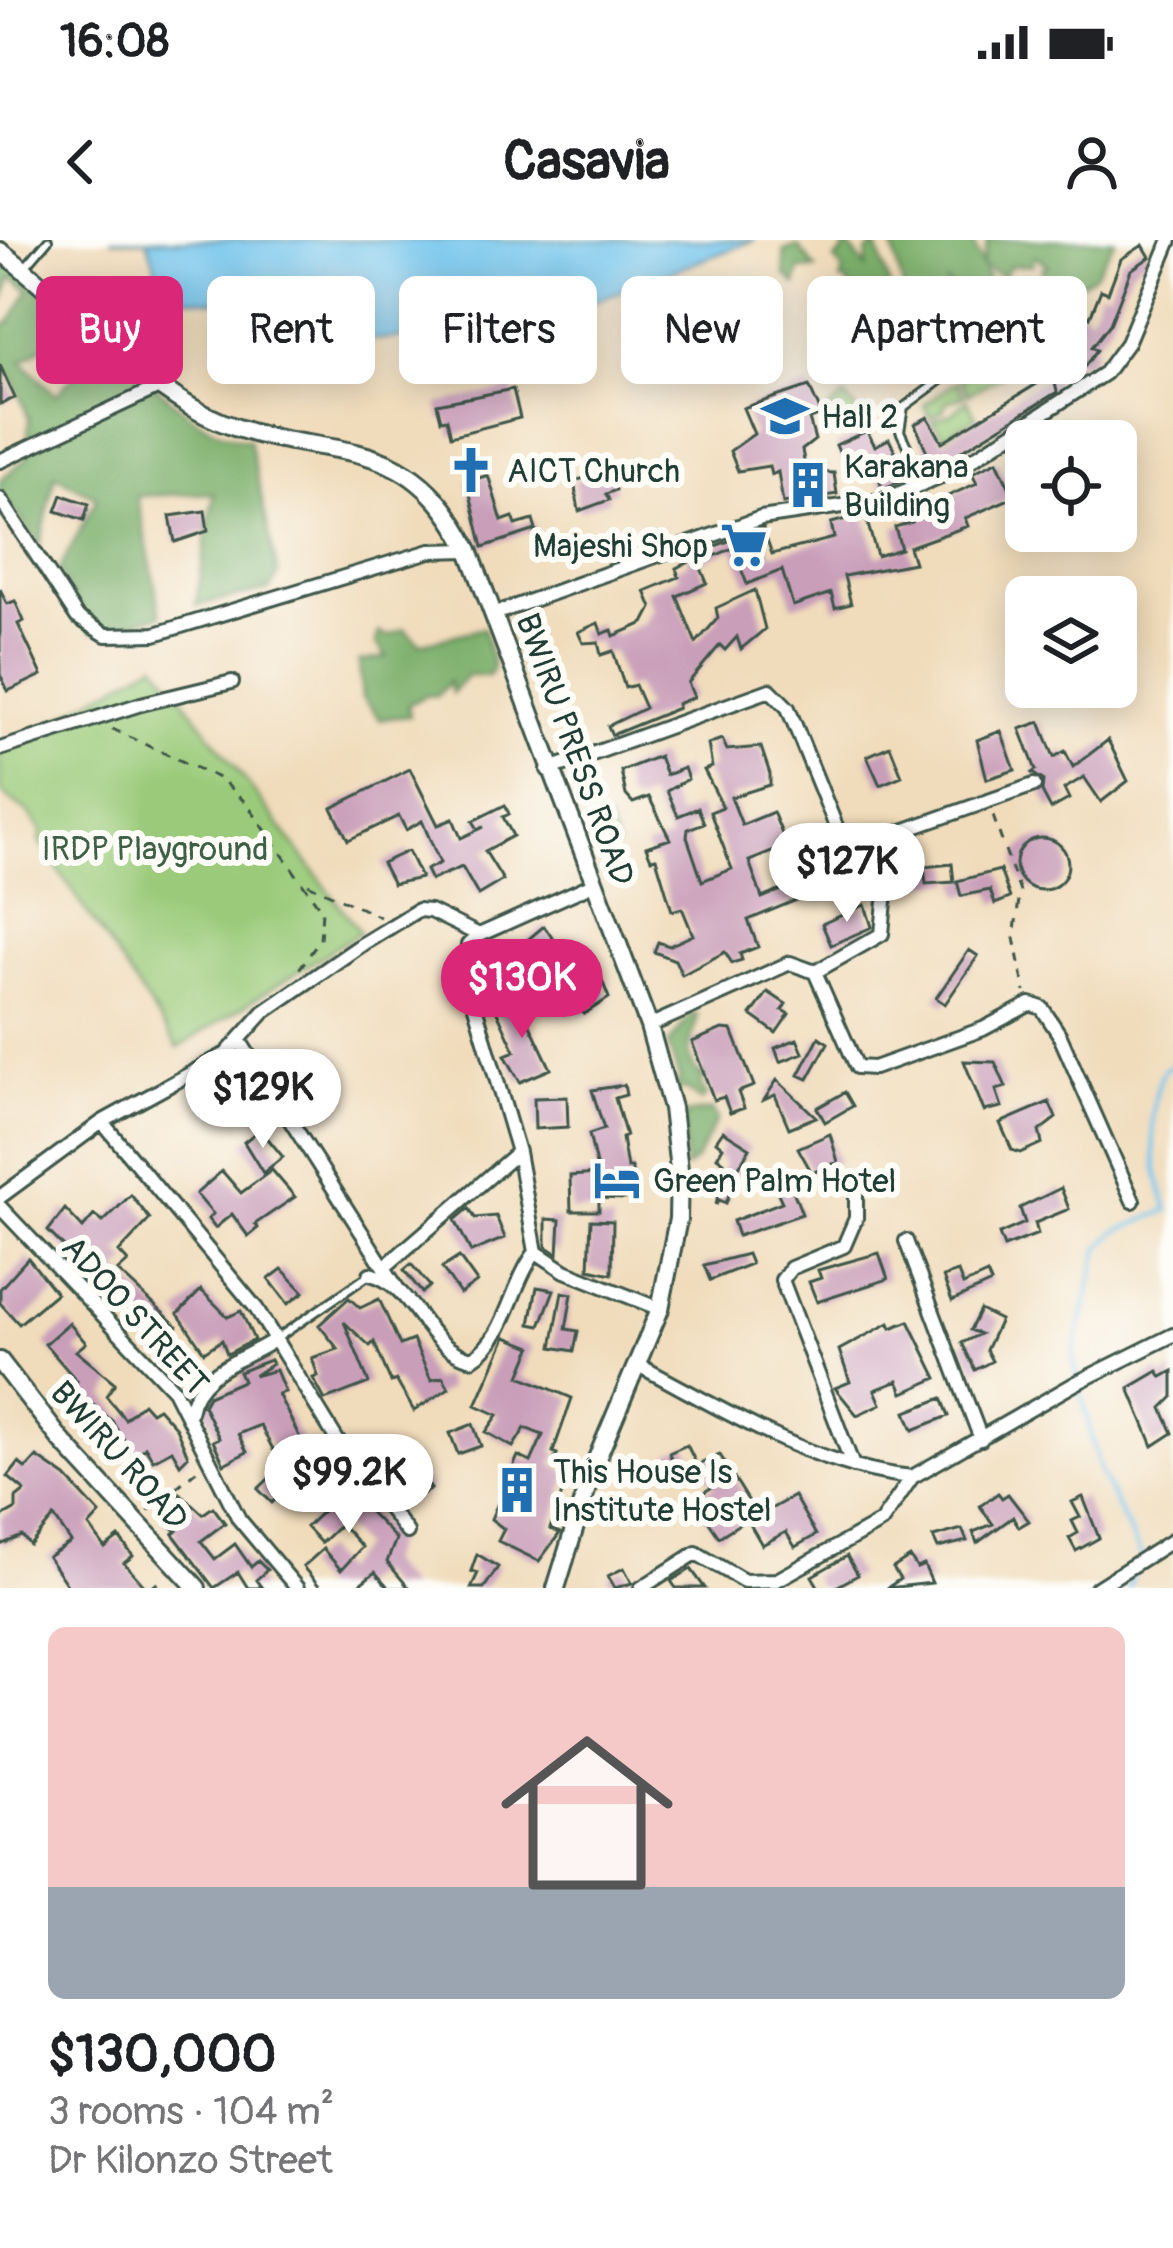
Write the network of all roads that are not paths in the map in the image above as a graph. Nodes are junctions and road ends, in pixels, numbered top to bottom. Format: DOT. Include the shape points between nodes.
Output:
graph roads {
  1 [pos="48,240"];
  2 [pos="1170,240"];
  3 [pos="0,251"];
  4 [pos="24,269"];
  5 [pos="935,384"];
  6 [pos="161,386"];
  7 [pos="0,460"];
  8 [pos="926,485"];
  9 [pos="0,499"];
  10 [pos="469,550"];
  11 [pos="494,614"];
  12 [pos="232,682"];
  13 [pos="0,749"];
  14 [pos="548,770"];
  15 [pos="1034,785"];
  16 [pos="593,884"];
  17 [pos="885,901"];
  18 [pos="478,935"];
  19 [pos="815,971"];
  20 [pos="649,1026"];
  21 [pos="241,1043"];
  22 [pos="102,1122"];
  23 [pos="518,1152"];
  24 [pos="856,1191"];
  25 [pos="0,1197"];
  26 [pos="1133,1201"];
  27 [pos="0,1208"];
  28 [pos="906,1241"];
  29 [pos="536,1252"];
  30 [pos="387,1265"];
  31 [pos="370,1274"];
  32 [pos="399,1291"];
  33 [pos="660,1310"];
  34 [pos="1173,1335"];
  35 [pos="277,1339"];
  36 [pos="0,1361"];
  37 [pos="638,1366"];
  38 [pos="190,1414"];
  39 [pos="981,1439"];
  40 [pos="853,1466"];
  41 [pos="912,1477"];
  42 [pos="407,1532"];
  43 [pos="1173,1540"];
  44 [pos="197,1588"];
  45 [pos="297,1588"];
  46 [pos="556,1588"];
  47 [pos="641,1588"];
  48 [pos="1098,1588"];
  1 -- 4 [label="lane"];
  2 -- 8 [label="street" via="1127,344 1105,373"];
  3 -- 4 [label="street, BWIRU PRESS ROAD"];
  4 -- 6 [label="street, BWIRU PRESS ROAD"];
  5 -- 8 [label="lane" via="904,407 900,430"];
  6 -- 7 [label="street"];
  6 -- 10 [label="street, BWIRU PRESS ROAD" via="241,429 390,461 433,490"];
  8 -- 11 [label="street" via="883,500 761,518"];
  9 -- 10 [label="street" via="77,617 125,637 430,551"];
  10 -- 11 [label="street, BWIRU PRESS ROAD"];
  11 -- 14 [label="street, BWIRU PRESS ROAD"];
  12 -- 13 [label="street"];
  14 -- 15 [label="street" via="770,690 788,709 844,846"];
  14 -- 16 [label="street, BWIRU PRESS ROAD"];
  16 -- 18 [label="street"];
  16 -- 20 [label="street, BWIRU PRESS ROAD"];
  17 -- 19 [label="street" via="882,934"];
  18 -- 21 [label="street" via="430,910 402,918 275,1003"];
  18 -- 23 [label="street" via="468,945 465,974"];
  19 -- 20 [label="street" via="790,963"];
  19 -- 26 [label="street" via="857,1067 940,1044 1030,1004 1042,1008"];
  20 -- 33 [label="street, BWIRU PRESS ROAD" via="679,1170"];
  21 -- 22 [label="street"];
  21 -- 30 [label="street"];
  22 -- 25 [label="street"];
  22 -- 35 [label="street"];
  23 -- 29 [label="street"];
  23 -- 30 [label="street"];
  24 -- 40 [label="street" via="844,1246 791,1268 782,1280"];
  27 -- 38 [label="street, ADOO STREET"];
  28 -- 39 [label="street"];
  29 -- 32 [label="street" via="491,1340 472,1359 446,1348"];
  29 -- 33 [label="street"];
  30 -- 31 [label="lane"];
  30 -- 32 [label="street"];
  31 -- 32 [label="street"];
  31 -- 35 [label="lane"];
  33 -- 37 [label="street, BWIRU PRESS ROAD"];
  34 -- 39 [label="street"];
  35 -- 38 [label="street" via="204,1381"];
  35 -- 42 [label="street" via="337,1440"];
  36 -- 44 [label="street, BWIRU ROAD"];
  37 -- 40 [label="street" via="759,1429"];
  37 -- 46 [label="street, BWIRU PRESS ROAD" via="592,1468"];
  38 -- 45 [label="street, ADOO STREET" via="238,1519"];
  39 -- 41 [label="street"];
  40 -- 41 [label="street"];
  41 -- 47 [label="street" via="881,1522 777,1580 744,1581 696,1553"];
  43 -- 48 [label="street"];
}
